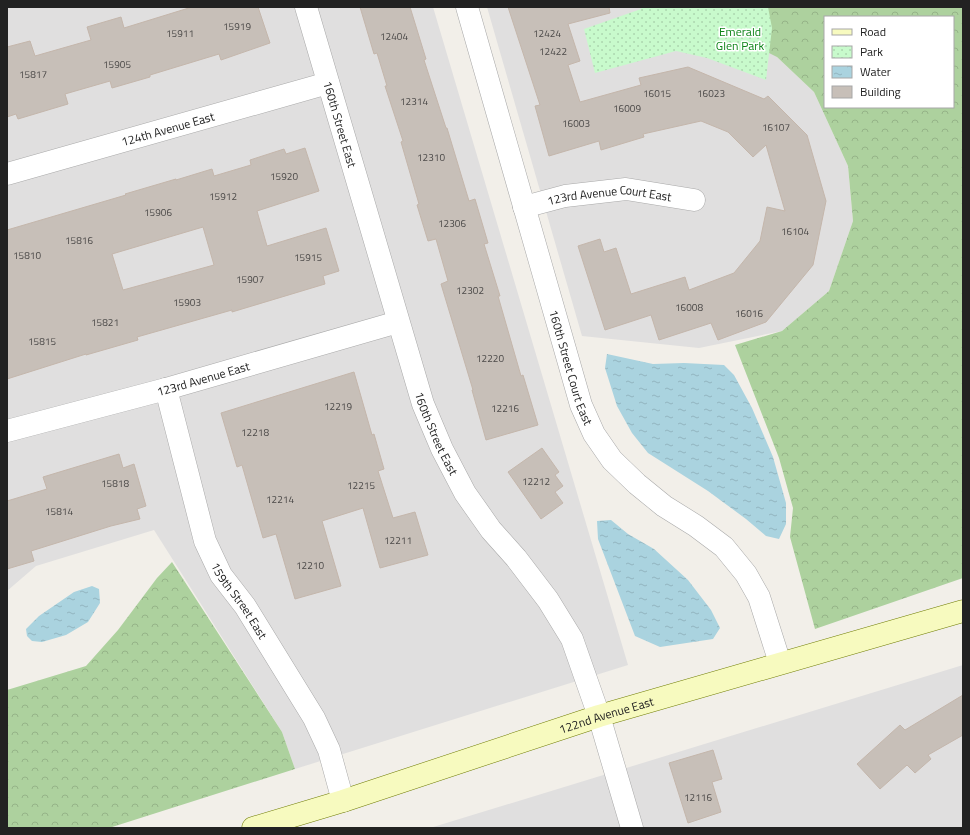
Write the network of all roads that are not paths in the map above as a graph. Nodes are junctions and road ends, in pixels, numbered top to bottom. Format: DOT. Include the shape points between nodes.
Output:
graph roads {
  1 [pos="306,7"];
  2 [pos="467,7"];
  3 [pos="328,83"];
  4 [pos="7,174"];
  5 [pos="694,200"];
  6 [pos="524,207"];
  7 [pos="398,322"];
  8 [pos="166,389"];
  9 [pos="7,431"];
  10 [pos="963,610"];
  11 [pos="780,663"];
  12 [pos="599,716"];
  13 [pos="343,801"];
  14 [pos="253,828"];
  15 [pos="632,828"];
  1 -- 3 [label="street, 160th Street East"];
  2 -- 6 [label="street, 160th Street Court East"];
  3 -- 4 [label="street, 124th Avenue East"];
  3 -- 7 [label="street, 160th Street East"];
  5 -- 6 [label="street, 123rd Avenue Court East" via="626,189 565,196"];
  6 -- 11 [label="street, 160th Street Court East" via="581,405 594,434 612,460 636,484 724,547 746,574 759,597"];
  7 -- 8 [label="street, 123rd Avenue East"];
  7 -- 12 [label="street, 160th Street East" via="423,404 445,455 478,512 548,600 572,640"];
  8 -- 9 [label="street, 123rd Avenue East"];
  8 -- 13 [label="street, 159th Street East" via="205,541 222,575 245,606 314,718 329,750"];
  10 -- 11 [label="main road, 122nd Avenue East"];
  11 -- 12 [label="main road, 122nd Avenue East"];
  12 -- 13 [label="main road, 122nd Avenue East"];
  12 -- 15 [label="street, 160th Street East"];
  13 -- 14 [label="main road, 122nd Avenue East"];
}
